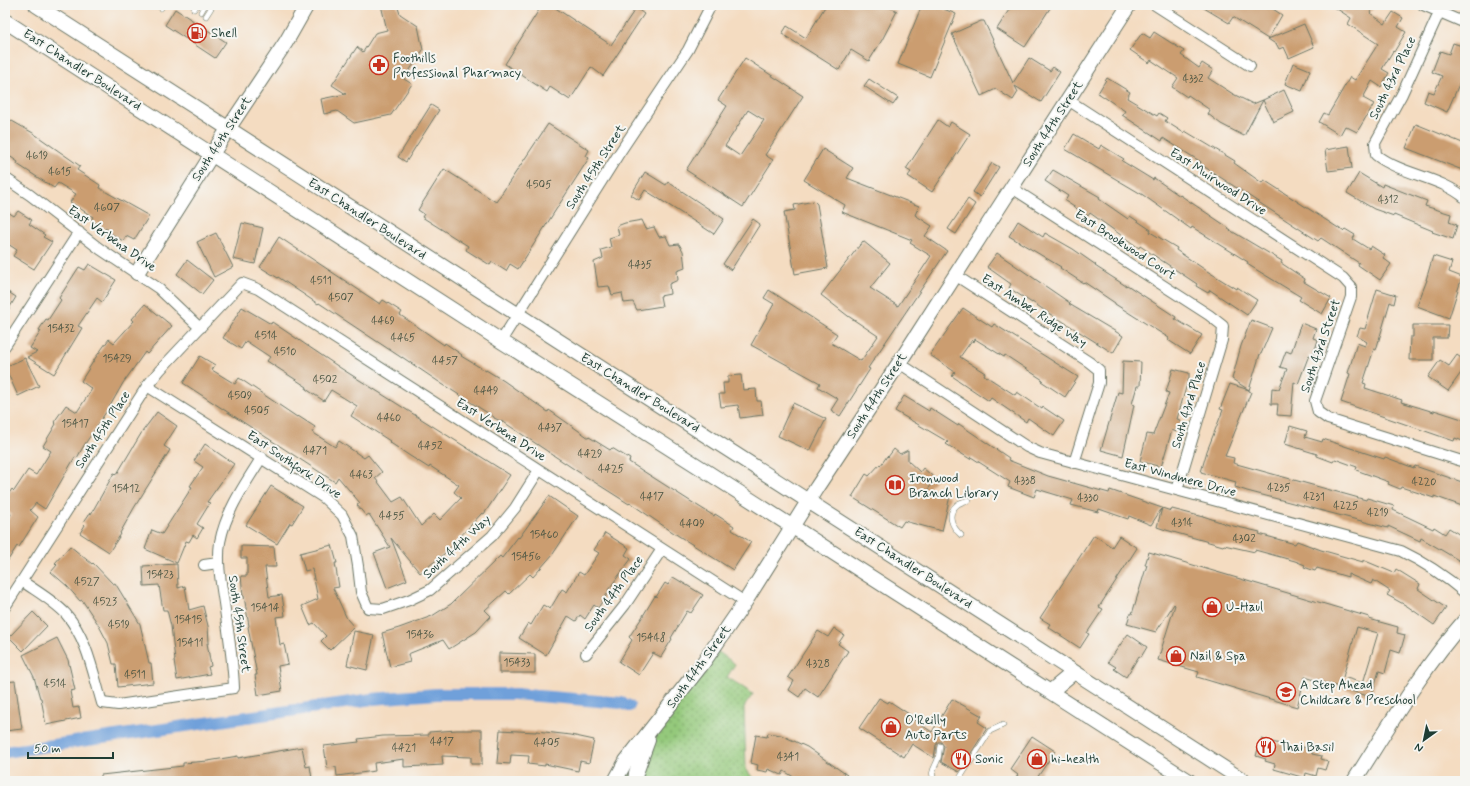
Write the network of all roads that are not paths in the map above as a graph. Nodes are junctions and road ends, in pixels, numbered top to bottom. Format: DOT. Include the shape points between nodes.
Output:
graph roads {
  1 [pos="36,5"];
  2 [pos="205,5"];
  3 [pos="213,5"];
  4 [pos="307,5"];
  5 [pos="710,5"];
  6 [pos="1130,5"];
  7 [pos="1155,5"];
  8 [pos="1423,5"];
  9 [pos="201,12"];
  10 [pos="1439,13"];
  11 [pos="206,16"];
  12 [pos="5,21"];
  13 [pos="1465,23"];
  14 [pos="1250,66"];
  15 [pos="1068,100"];
  16 [pos="228,129"];
  17 [pos="213,154"];
  18 [pos="5,178"];
  19 [pos="1012,188"];
  20 [pos="1465,198"];
  21 [pos="79,232"];
  22 [pos="137,273"];
  23 [pos="955,276"];
  24 [pos="242,283"];
  25 [pos="1351,287"];
  26 [pos="517,315"];
  27 [pos="1222,326"];
  28 [pos="200,328"];
  29 [pos="501,341"];
  30 [pos="5,346"];
  31 [pos="899,363"];
  32 [pos="147,386"];
  33 [pos="262,457"];
  34 [pos="1074,462"];
  35 [pos="1465,462"];
  36 [pos="539,470"];
  37 [pos="1177,490"];
  38 [pos="808,500"];
  39 [pos="969,500"];
  40 [pos="792,527"];
  41 [pos="961,535"];
  42 [pos="662,549"];
  43 [pos="218,563"];
  44 [pos="204,565"];
  45 [pos="22,580"];
  46 [pos="1465,593"];
  47 [pos="745,602"];
  48 [pos="5,607"];
  49 [pos="368,608"];
  50 [pos="1465,620"];
  51 [pos="586,654"];
  52 [pos="1074,672"];
  53 [pos="1050,692"];
  54 [pos="1003,725"];
  55 [pos="652,729"];
  56 [pos="940,746"];
  57 [pos="615,781"];
  58 [pos="635,781"];
  59 [pos="935,781"];
  60 [pos="958,781"];
  61 [pos="1189,781"];
  62 [pos="1244,781"];
  63 [pos="1354,781"];
  1 -- 16 [label="main road, East Chandler Boulevard"];
  2 -- 9 [label="lane"];
  3 -- 11 [label="lane"];
  4 -- 16 [label="main road, South 46th Street" via="286,42"];
  5 -- 26 [label="street, South 45th Street" via="688,50"];
  6 -- 15 [label="main road, South 44th Street"];
  7 -- 14 [label="street"];
  8 -- 10 [label="street"];
  10 -- 13 [label="street"];
  10 -- 20 [label="street, South 43rd Place" via="1402,94 1375,142 1376,155 1386,163 1447,187"];
  12 -- 17 [label="main road, East Chandler Boulevard"];
  15 -- 19 [label="main road, South 44th Street"];
  15 -- 25 [label="street, East Muirwood Drive" via="1344,278"];
  16 -- 17 [label="main road, South 46th Street"];
  16 -- 26 [label="main road, East Chandler Boulevard"];
  17 -- 22 [label="main road, South 46th Street"];
  17 -- 29 [label="main road, East Chandler Boulevard"];
  18 -- 21 [label="street, East Verbena Drive"];
  19 -- 23 [label="main road, South 44th Street"];
  19 -- 27 [label="street, East Brookwood Court" via="1209,315"];
  21 -- 22 [label="street, East Verbena Drive"];
  21 -- 30 [label="street"];
  22 -- 28 [label="street, East Verbena Drive" via="158,288"];
  23 -- 31 [label="main road, South 44th Street"];
  23 -- 34 [label="street, East Amber Ridge Way" via="1099,370 1099,383"];
  24 -- 28 [label="street, South 45th Place"];
  24 -- 36 [label="street, East Verbena Drive" via="258,289"];
  25 -- 35 [label="street, South 43rd Street" via="1351,297 1315,401 1318,412 1328,419"];
  26 -- 29 [label="street, South 45th Street"];
  26 -- 38 [label="main road, East Chandler Boulevard"];
  27 -- 37 [label="street, South 43rd Place" via="1222,340"];
  28 -- 32 [label="street, South 45th Place"];
  29 -- 40 [label="main road, East Chandler Boulevard"];
  31 -- 34 [label="street, East Windmere Drive" via="1027,447 1040,454"];
  31 -- 38 [label="main road, South 44th Street"];
  32 -- 33 [label="street, East Southfork Drive"];
  32 -- 45 [label="street, South 45th Place"];
  33 -- 43 [label="street, South 45th Street" via="241,489 227,517 220,542"];
  33 -- 49 [label="street, East Southfork Drive" via="324,498 342,515 353,536 361,592"];
  34 -- 37 [label="street, East Windmere Drive"];
  36 -- 42 [label="street, East Verbena Drive"];
  36 -- 49 [label="street, South 44th Way" via="515,508 492,536 430,590 383,609"];
  37 -- 46 [label="street, East Windmere Drive" via="1400,550 1422,561"];
  38 -- 40 [label="main road, South 44th Street"];
  38 -- 52 [label="main road, East Chandler Boulevard"];
  39 -- 41 [label="lane" via="958,504 951,518 951,524"];
  40 -- 47 [label="main road, South 44th Street"];
  40 -- 53 [label="main road, East Chandler Boulevard"];
  42 -- 47 [label="street, East Verbena Drive"];
  42 -- 51 [label="street, South 44th Place" via="625,605"];
  43 -- 44 [label="street, South 45th Street"];
  43 -- 45 [label="street, South 45th Street" via="233,661 234,688 118,705 102,703 85,647 66,614"];
  45 -- 48 [label="street, South 45th Place"];
  47 -- 55 [label="main road, South 44th Street" via="704,663"];
  50 -- 63 [label="main road" via="1447,640 1422,676"];
  52 -- 53 [label="main road"];
  52 -- 62 [label="main road, East Chandler Boulevard"];
  53 -- 61 [label="main road, East Chandler Boulevard"];
  54 -- 60 [label="lane" via="990,731"];
  55 -- 57 [label="main road, South 44th Street" via="626,761"];
  55 -- 58 [label="main road"];
  56 -- 59 [label="lane" via="932,774"];
}
